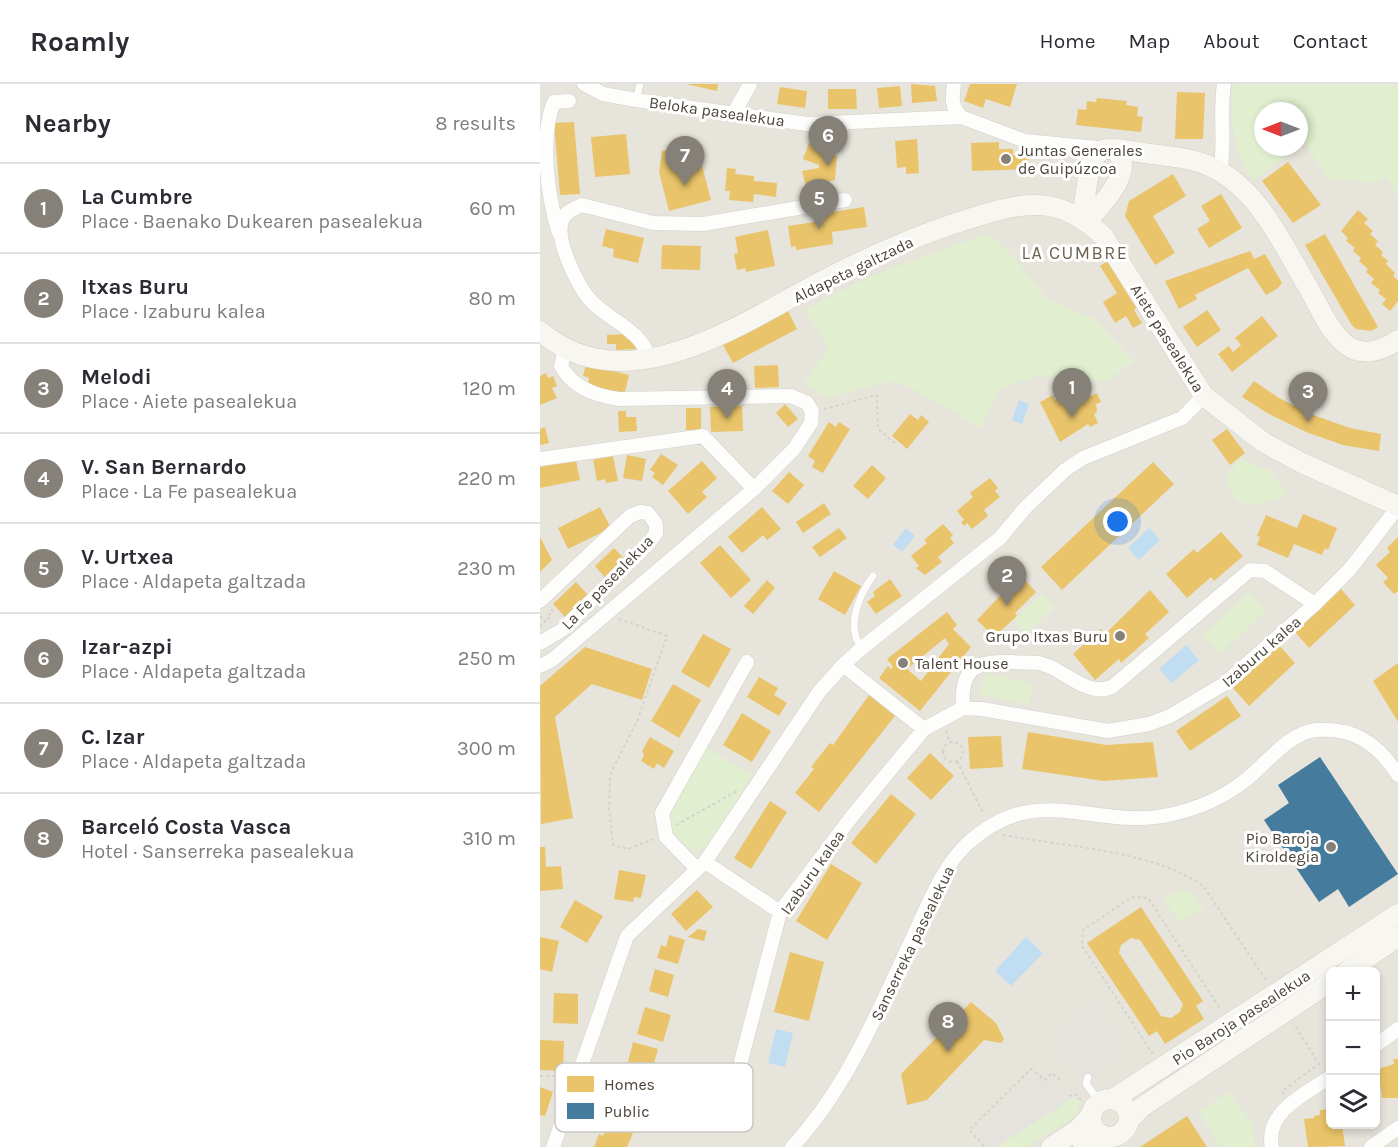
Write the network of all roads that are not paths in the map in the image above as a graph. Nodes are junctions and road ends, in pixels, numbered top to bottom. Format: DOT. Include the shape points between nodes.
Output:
graph roads {
  1 [pos="584,84"];
  2 [pos="640,84"];
  3 [pos="750,84"];
  4 [pos="954,84"];
  5 [pos="1224,84"];
  6 [pos="636,100"];
  7 [pos="569,101"];
  8 [pos="734,113"];
  9 [pos="961,117"];
  10 [pos="1069,147"];
  11 [pos="1110,149"];
  12 [pos="1156,156"];
  13 [pos="1091,162"];
  14 [pos="1124,168"];
  15 [pos="1220,172"];
  16 [pos="1088,190"];
  17 [pos="1109,193"];
  18 [pos="845,200"];
  19 [pos="1064,209"];
  20 [pos="1085,219"];
  21 [pos="1104,237"];
  22 [pos="562,240"];
  23 [pos="540,331"];
  24 [pos="1398,340"];
  25 [pos="565,349"];
  26 [pos="649,358"];
  27 [pos="1204,396"];
  28 [pos="540,459"];
  29 [pos="754,489"];
  30 [pos="1398,507"];
  31 [pos="873,576"];
  32 [pos="543,603"];
  33 [pos="1315,604"];
  34 [pos="540,643"];
  35 [pos="862,648"];
  36 [pos="747,662"];
  37 [pos="843,665"];
  38 [pos="540,666"];
  39 [pos="963,708"];
  40 [pos="924,729"];
  41 [pos="1398,775"];
  42 [pos="701,866"];
  43 [pos="780,912"];
  44 [pos="1398,914"];
  45 [pos="1398,937"];
  46 [pos="1353,967"];
  47 [pos="1326,985"];
  48 [pos="1398,1029"];
  49 [pos="1380,1042"];
  50 [pos="582,1063"];
  51 [pos="741,1063"];
  52 [pos="1088,1077"];
  53 [pos="1326,1080"];
  54 [pos="1101,1105"];
  55 [pos="1129,1120"];
  56 [pos="1398,1128"];
  57 [pos="558,1132"];
  58 [pos="1106,1137"];
  59 [pos="553,1147"];
  60 [pos="792,1147"];
  61 [pos="1051,1147"];
  62 [pos="1083,1147"];
  63 [pos="1272,1147"];
  64 [pos="1371,1147"];
  1 -- 6 [label="street, Beloka pasealekua" via="603,94"];
  2 -- 6 [label="lane"];
  3 -- 8 [label="street"];
  4 -- 9 [label="street" via="952,101"];
  5 -- 15 [label="street" via="1224,152"];
  6 -- 8 [label="street, Beloka pasealekua"];
  7 -- 22 [label="street" via="554,102 546,113 541,140 553,216"];
  8 -- 9 [label="street, Beloka pasealekua" via="807,124"];
  9 -- 10 [label="street" via="1025,141"];
  10 -- 11 [label="street"];
  10 -- 13 [label="street"];
  11 -- 12 [label="street"];
  11 -- 13 [label="street" via="1100,151"];
  11 -- 14 [label="street" via="1122,160"];
  12 -- 14 [label="street"];
  12 -- 15 [label="street" via="1192,160"];
  13 -- 14 [label="street"];
  13 -- 16 [label="street"];
  14 -- 17 [label="street"];
  15 -- 24 [label="street" via="1262,209 1329,324 1345,344 1374,351"];
  16 -- 19 [label="street"];
  16 -- 20 [label="street"];
  17 -- 20 [label="street"];
  17 -- 21 [label="street"];
  18 -- 22 [label="street" via="703,224 653,223 582,206 564,217 560,226"];
  19 -- 20 [label="street, Aldapeta galtzada"];
  19 -- 26 [label="street, Aldapeta galtzada" via="1016,205 937,229 872,256 705,342 667,356"];
  20 -- 21 [label="street, Aiete pasealekua"];
  21 -- 27 [label="street, Aiete pasealekua"];
  22 -- 26 [label="street" via="590,300 640,338"];
  23 -- 25 [label="street, Aldapeta galtzada"];
  25 -- 26 [label="street, Aldapeta galtzada" via="617,361"];
  25 -- 29 [label="street, La Fe pasealekua" via="561,366 566,375 585,390 602,396 791,396 807,403 812,412 811,423 794,449"];
  27 -- 30 [label="street, Aiete pasealekua" via="1263,442"];
  27 -- 35 [label="street" via="1182,418 1083,458 1065,470 1000,538"];
  28 -- 29 [label="street" via="703,435"];
  29 -- 38 [label="street, La Fe pasealekua" via="552,660"];
  30 -- 33 [label="street, Izaburu kalea" via="1350,569"];
  31 -- 35 [label="lane" via="861,593 856,612 856,641"];
  32 -- 34 [label="street, La Fe pasealekua" via="630,516 648,513 656,524 656,533 649,543 566,625"];
  33 -- 39 [label="street, Izaburu kalea" via="1224,684 1149,724 1108,730"];
  33 -- 39 [label="street, Izaburu kalea" via="1265,571 1250,570 1112,687 1095,690 1041,663 993,661 978,664 968,673 962,689"];
  35 -- 37 [label="street"];
  36 -- 42 [label="street" via="662,813 666,837"];
  37 -- 40 [label="street"];
  37 -- 42 [label="street" via="790,733"];
  39 -- 40 [label="street, Izaburu kalea"];
  40 -- 43 [label="street, Izaburu kalea"];
  41 -- 60 [label="street, Sanserreka pasealekua" via="1388,759 1360,736 1340,730 1313,730 1282,747 1226,794 1198,807 1171,815 1136,818 1056,808 1030,810 989,826 955,857 843,1079"];
  42 -- 43 [label="street"];
  42 -- 50 [label="street" via="627,936"];
  43 -- 51 [label="street, Izaburu kalea"];
  44 -- 54 [label="street, Pio Baroja pasealekua"];
  45 -- 46 [label="street"];
  47 -- 55 [label="street, Pio Baroja pasealekua" via="1142,1107"];
  48 -- 49 [label="street"];
  52 -- 54 [label="lane" via="1086,1084"];
  53 -- 63 [label="street" via="1279,1114 1273,1127"];
  54 -- 55 [label="street" via="1125,1106"];
  54 -- 58 [label="street" via="1094,1129"];
  54 -- 61 [label="street, Pio Baroja pasealekua" via="1077,1130"];
  55 -- 58 [label="street" via="1121,1134"];
  56 -- 64 [label="street"];
  57 -- 59 [label="street"];
  58 -- 62 [label="street"];
}
